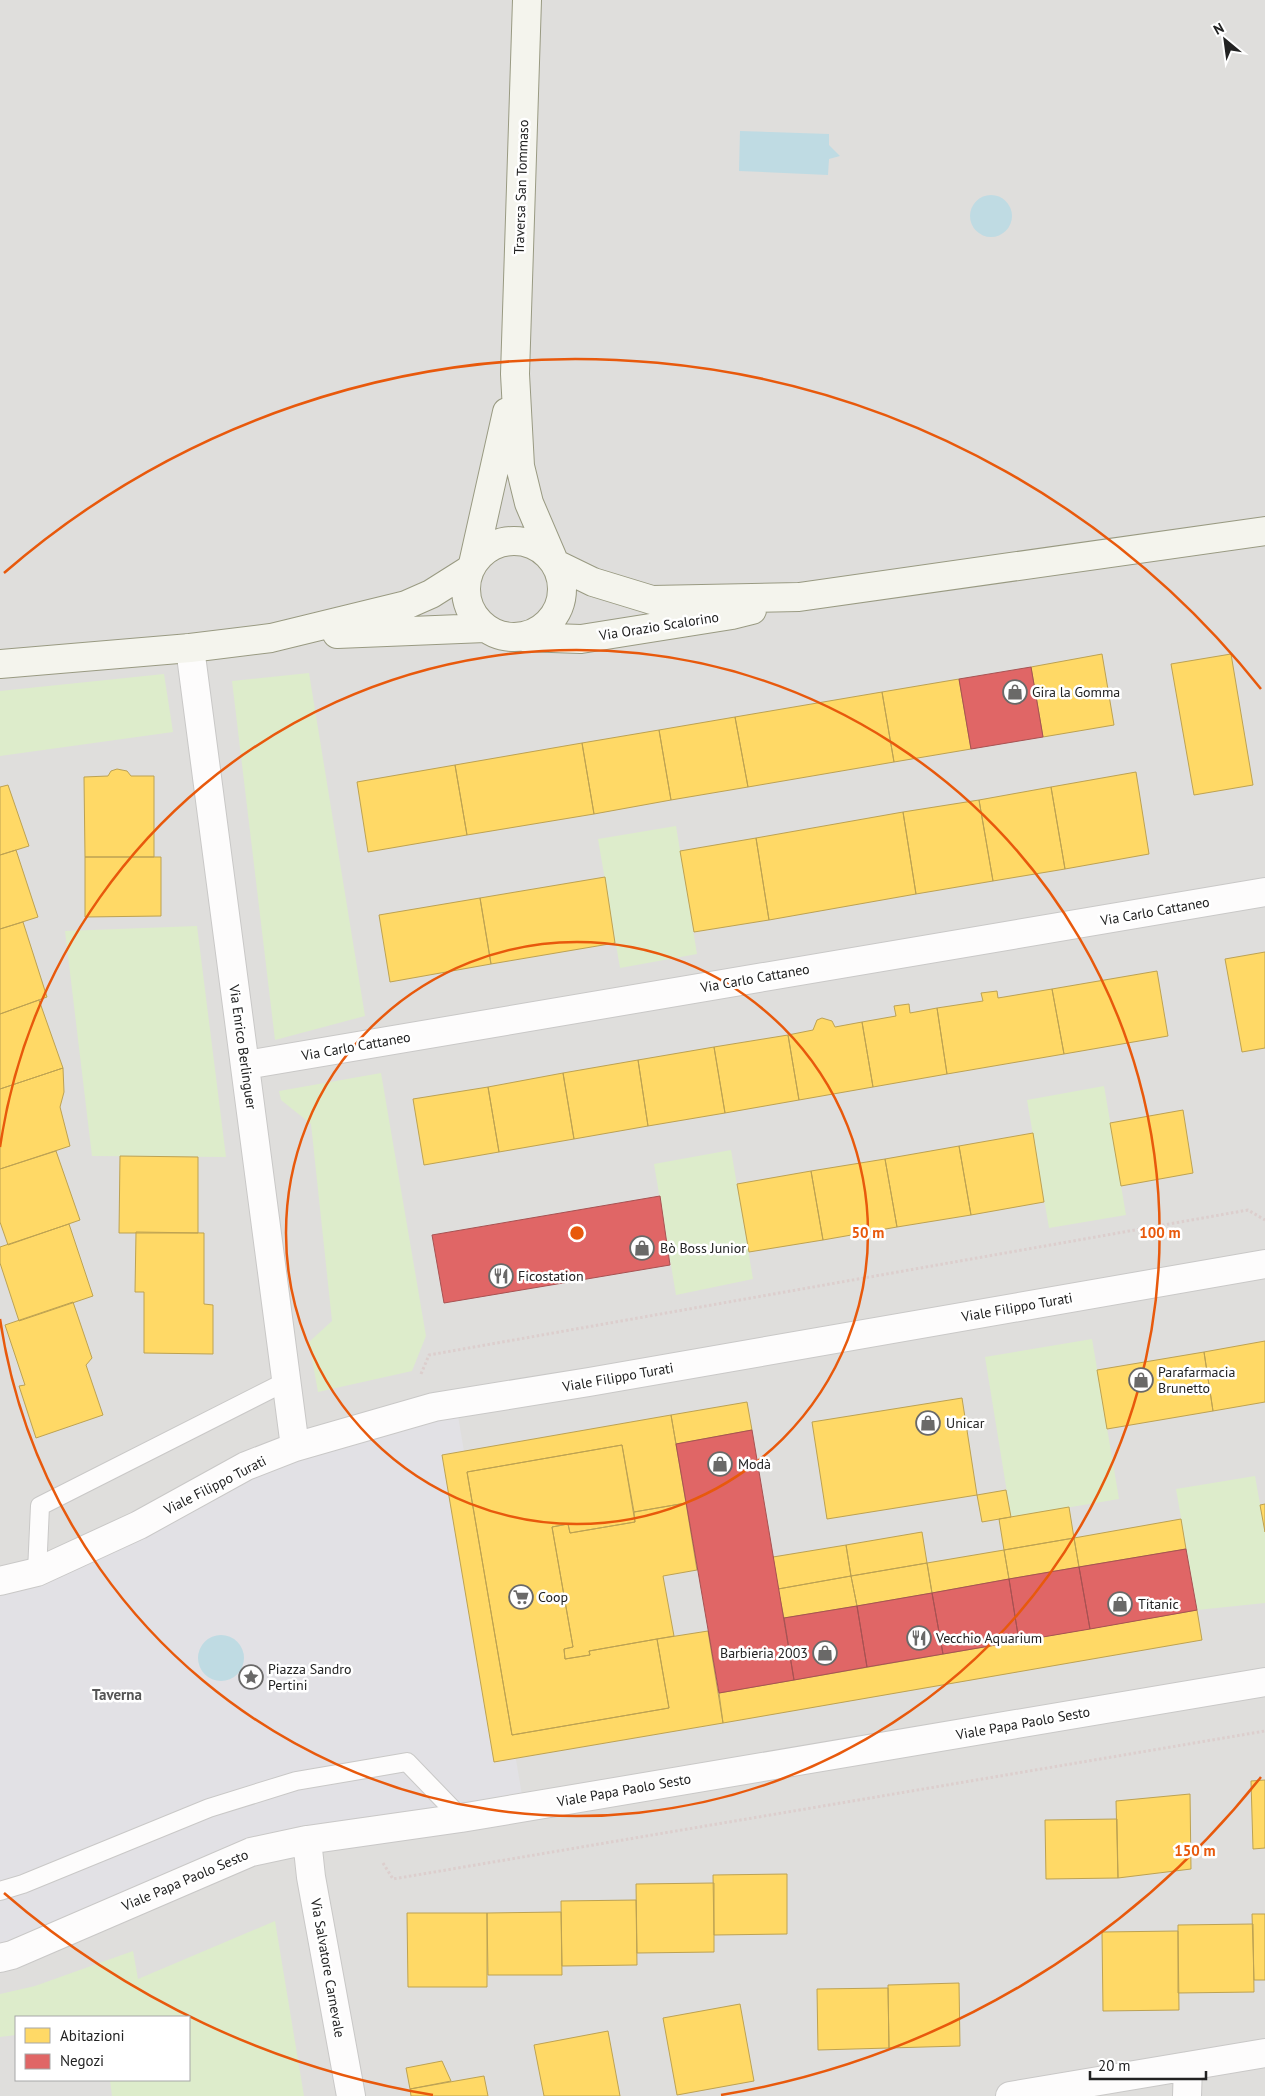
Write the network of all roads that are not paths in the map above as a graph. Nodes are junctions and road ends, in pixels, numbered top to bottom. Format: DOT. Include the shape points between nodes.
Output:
graph roads {
  1 [pos="527,0"];
  2 [pos="515,374"];
  3 [pos="1265,531"];
  4 [pos="554,562"];
  5 [pos="471,567"];
  6 [pos="799,597"];
  7 [pos="485,628"];
  8 [pos="517,637"];
  9 [pos="271,638"];
  10 [pos="190,648"];
  11 [pos="0,664"];
  12 [pos="1265,892"];
  13 [pos="246,1065"];
  14 [pos="1265,1264"];
  15 [pos="287,1381"];
  16 [pos="295,1447"];
  17 [pos="37,1572"];
  18 [pos="0,1580"];
  19 [pos="1265,1682"];
  20 [pos="461,1818"];
  21 [pos="307,1840"];
  22 [pos="0,1891"];
  23 [pos="0,1958"];
  24 [pos="1265,2052"];
  25 [pos="1188,2066"];
  26 [pos="351,2096"];
  27 [pos="1010,2096"];
  28 [pos="1187,2096"];
  1 -- 2 [label="main road, Traversa San Tommaso"];
  2 -- 4 [label="main road" via="520,466 529,504"];
  2 -- 5 [label="main road"];
  3 -- 6 [label="main road"];
  4 -- 5 [label="main road" via="534,544 511,540 489,547"];
  4 -- 6 [label="main road" via="593,582 652,600"];
  4 -- 8 [label="main road" via="562,580 562,596 556,612 546,625"];
  5 -- 7 [label="main road" via="466,586 467,602"];
  5 -- 9 [label="main road" via="431,594 406,605"];
  6 -- 8 [label="main road, Via Orazio Scalorino" via="732,615 582,638"];
  7 -- 8 [label="main road" via="500,636"];
  7 -- 9 [label="main road"];
  9 -- 10 [label="main road"];
  10 -- 11 [label="main road"];
  10 -- 13 [label="street, Via Enrico Berlinguer"];
  12 -- 13 [label="street, Via Carlo Cattaneo"];
  13 -- 15 [label="street, Via Enrico Berlinguer"];
  14 -- 16 [label="street, Viale Filippo Turati" via="434,1407"];
  15 -- 16 [label="street, Via Enrico Berlinguer"];
  15 -- 17 [label="lane" via="40,1506"];
  16 -- 17 [label="street, Viale Filippo Turati" via="246,1466 139,1525"];
  17 -- 18 [label="street, Viale Filippo Turati"];
  19 -- 20 [label="street, Viale Papa Paolo Sesto"];
  20 -- 21 [label="street, Viale Papa Paolo Sesto"];
  20 -- 22 [label="lane" via="407,1762 296,1781 226,1803"];
  21 -- 23 [label="street, Viale Papa Paolo Sesto" via="251,1852"];
  21 -- 26 [label="street, Via Salvatore Carnevale"];
  24 -- 25 [label="street"];
  25 -- 27 [label="street"];
  25 -- 28 [label="street"];
}
